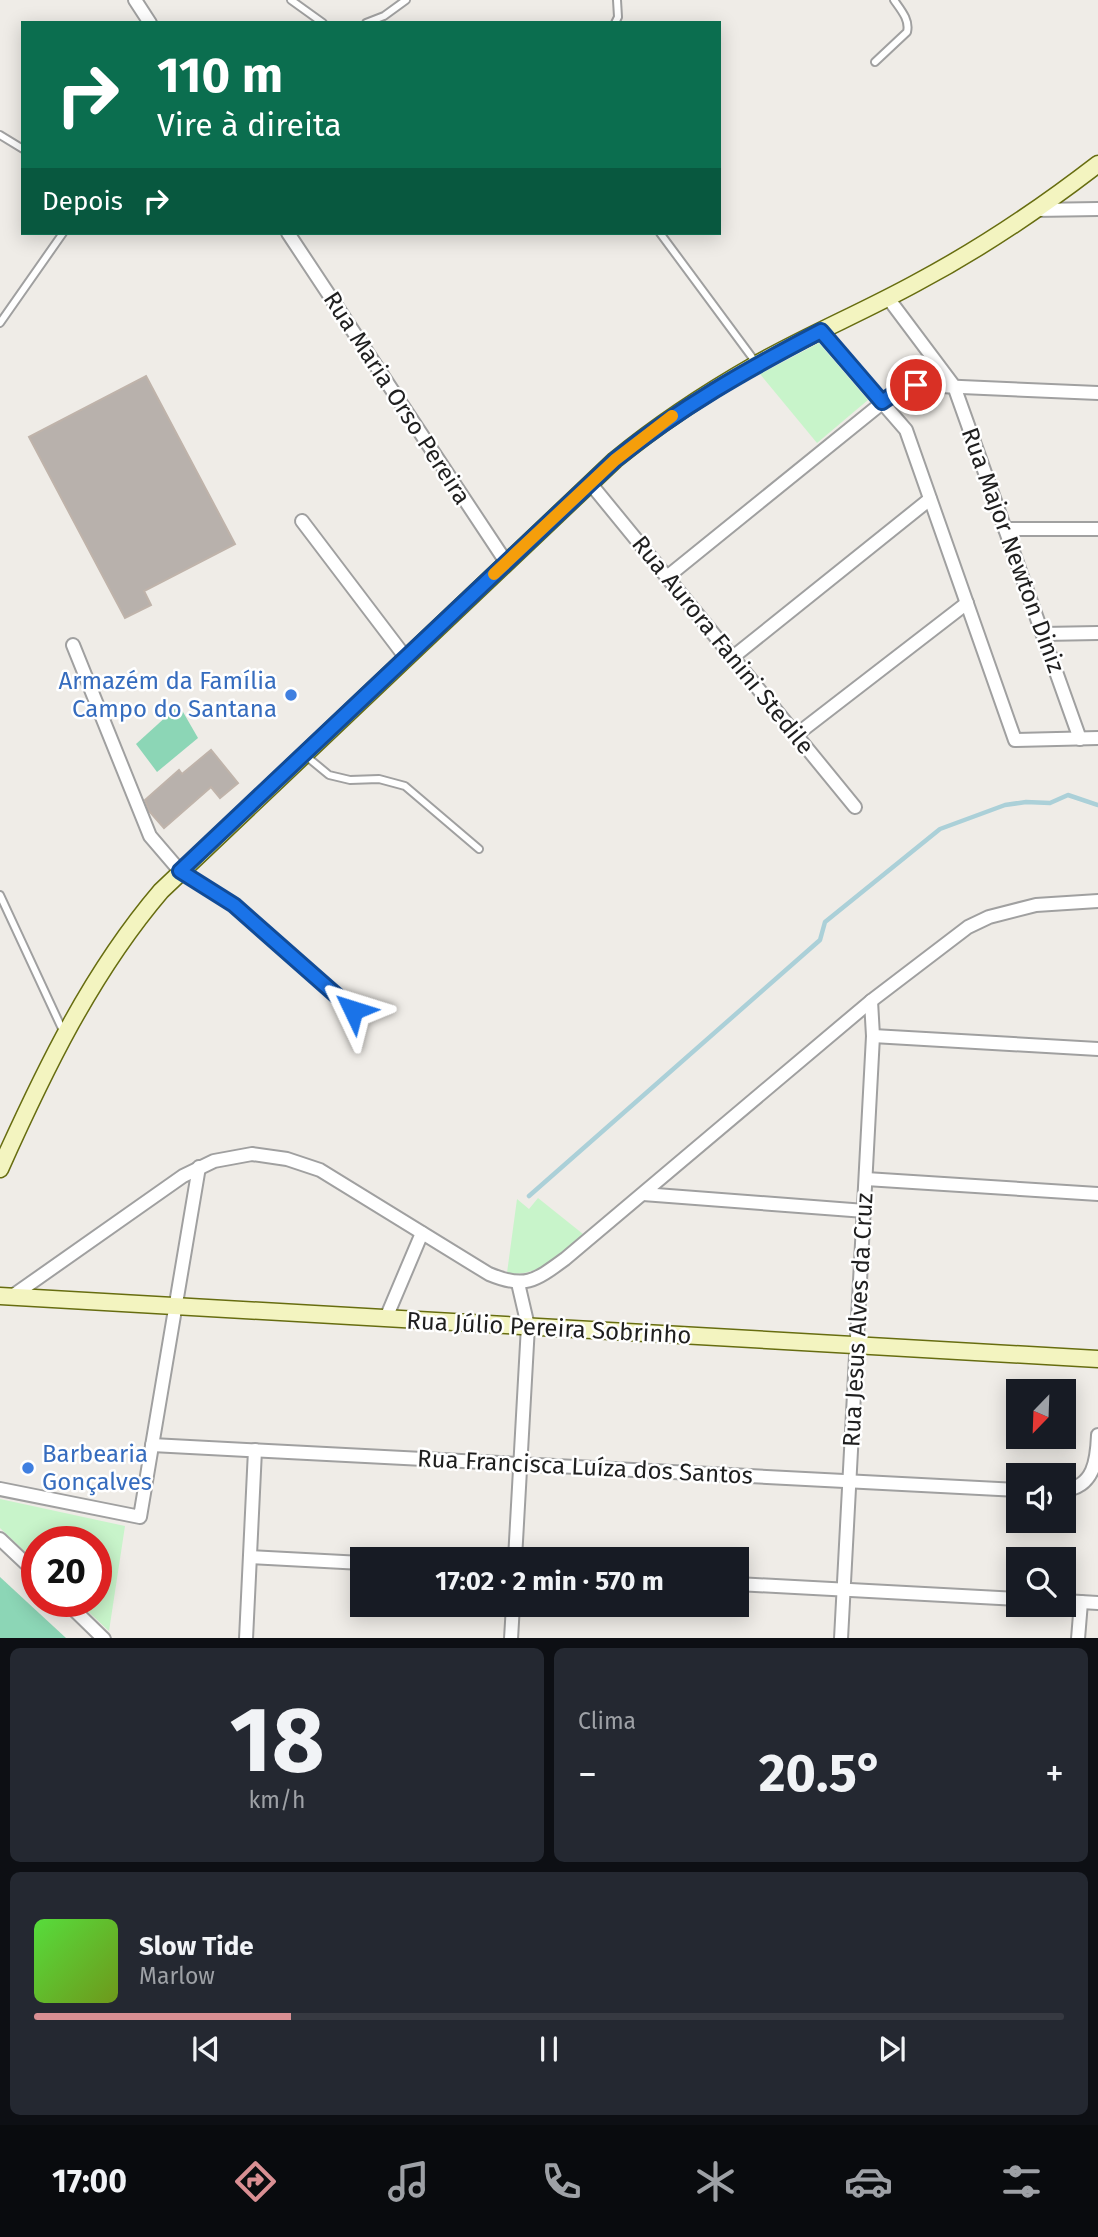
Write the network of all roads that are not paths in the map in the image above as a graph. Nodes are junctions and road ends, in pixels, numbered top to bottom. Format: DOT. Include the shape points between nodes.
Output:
graph roads {
  1 [pos="135,0"];
  2 [pos="291,0"];
  3 [pos="406,0"];
  4 [pos="617,0"];
  5 [pos="894,0"];
  6 [pos="149,21"];
  7 [pos="320,21"];
  8 [pos="371,21"];
  9 [pos="616,21"];
  10 [pos="874,62"];
  11 [pos="0,135"];
  12 [pos="21,148"];
  13 [pos="1098,164"];
  14 [pos="1098,209"];
  15 [pos="1035,210"];
  16 [pos="62,235"];
  17 [pos="289,235"];
  18 [pos="661,235"];
  19 [pos="888,298"];
  20 [pos="0,323"];
  21 [pos="821,331"];
  22 [pos="757,364"];
  23 [pos="954,386"];
  24 [pos="1098,393"];
  25 [pos="882,402"];
  26 [pos="590,483"];
  27 [pos="930,499"];
  28 [pos="302,521"];
  29 [pos="1098,528"];
  30 [pos="1005,529"];
  31 [pos="506,562"];
  32 [pos="667,577"];
  33 [pos="967,603"];
  34 [pos="1098,633"];
  35 [pos="1043,634"];
  36 [pos="73,645"];
  37 [pos="733,657"];
  38 [pos="406,658"];
  39 [pos="796,735"];
  40 [pos="1098,738"];
  41 [pos="1080,739"];
  42 [pos="304,754"];
  43 [pos="855,807"];
  44 [pos="479,849"];
  45 [pos="180,871"];
  46 [pos="0,895"];
  47 [pos="1098,901"];
  48 [pos="871,1000"];
  49 [pos="353,1010"];
  50 [pos="65,1035"];
  51 [pos="873,1036"];
  52 [pos="1098,1049"];
  53 [pos="199,1167"];
  54 [pos="0,1168"];
  55 [pos="866,1179"];
  56 [pos="643,1194"];
  57 [pos="1098,1195"];
  58 [pos="865,1210"];
  59 [pos="422,1233"];
  60 [pos="517,1283"];
  61 [pos="5,1296"];
  62 [pos="175,1306"];
  63 [pos="386,1318"];
  64 [pos="527,1326"];
  65 [pos="856,1345"];
  66 [pos="1098,1359"];
  67 [pos="1098,1435"];
  68 [pos="152,1445"];
  69 [pos="256,1450"];
  70 [pos="520,1464"];
  71 [pos="849,1481"];
  72 [pos="1076,1487"];
  73 [pos="0,1489"];
  74 [pos="1006,1489"];
  75 [pos="0,1539"];
  76 [pos="516,1547"];
  77 [pos="250,1557"];
  78 [pos="21,1559"];
  79 [pos="350,1562"];
  80 [pos="749,1585"];
  81 [pos="844,1589"];
  82 [pos="1006,1598"];
  83 [pos="1076,1602"];
  84 [pos="1081,1602"];
  85 [pos="1098,1603"];
  86 [pos="81,1617"];
  87 [pos="512,1617"];
  88 [pos="103,1638"];
  89 [pos="246,1638"];
  90 [pos="511,1638"];
  91 [pos="841,1638"];
  92 [pos="1078,1638"];
  1 -- 6 [label="street"];
  2 -- 7 [label="lane"];
  3 -- 8 [label="lane"];
  4 -- 9 [label="lane"];
  5 -- 10 [label="lane" via="909,26"];
  11 -- 12 [label="lane"];
  13 -- 15 [label="main road"];
  14 -- 15 [label="street"];
  15 -- 19 [label="main road"];
  16 -- 20 [label="lane"];
  17 -- 31 [label="street, Rua Maria Orso Pereira"];
  18 -- 22 [label="lane"];
  19 -- 21 [label="main road"];
  19 -- 23 [label="street, Rua Major Newton Diniz"];
  21 -- 22 [label="main road"];
  21 -- 25 [label="street"];
  22 -- 26 [label="main road" via="662,423"];
  23 -- 24 [label="street"];
  23 -- 25 [label="street" via="906,387"];
  23 -- 30 [label="street, Rua Major Newton Diniz"];
  25 -- 27 [label="street" via="906,430"];
  25 -- 32 [label="street"];
  26 -- 31 [label="main road"];
  26 -- 32 [label="street, Rua Aurora Fanini Stedile"];
  27 -- 33 [label="street"];
  27 -- 37 [label="street"];
  28 -- 38 [label="street"];
  29 -- 30 [label="street"];
  30 -- 35 [label="street, Rua Major Newton Diniz"];
  31 -- 38 [label="main road"];
  32 -- 37 [label="street, Rua Aurora Fanini Stedile"];
  33 -- 39 [label="street"];
  33 -- 41 [label="street" via="1015,740"];
  34 -- 35 [label="street"];
  35 -- 41 [label="street, Rua Major Newton Diniz"];
  36 -- 45 [label="street" via="150,836"];
  37 -- 39 [label="street, Rua Aurora Fanini Stedile"];
  38 -- 42 [label="main road"];
  39 -- 43 [label="street, Rua Aurora Fanini Stedile"];
  40 -- 41 [label="street"];
  42 -- 44 [label="lane" via="329,775 405,786"];
  42 -- 45 [label="main road"];
  45 -- 49 [label="lane" via="234,905"];
  45 -- 50 [label="main road" via="120,942"];
  46 -- 50 [label="lane"];
  47 -- 48 [label="street" via="1036,905 978,922"];
  48 -- 51 [label="street, Rua Jesus Alves da Cruz"];
  48 -- 56 [label="street"];
  50 -- 54 [label="main road"];
  51 -- 52 [label="street"];
  51 -- 55 [label="street, Rua Jesus Alves da Cruz"];
  53 -- 59 [label="street" via="242,1155 287,1159 320,1170"];
  53 -- 61 [label="street"];
  53 -- 62 [label="street"];
  55 -- 57 [label="street"];
  55 -- 58 [label="street, Rua Jesus Alves da Cruz"];
  56 -- 58 [label="street"];
  56 -- 60 [label="street" via="552,1268"];
  58 -- 65 [label="street, Rua Jesus Alves da Cruz"];
  59 -- 60 [label="street" via="489,1273"];
  59 -- 63 [label="street"];
  60 -- 64 [label="street"];
  61 -- 62 [label="main road, Rua Júlio Pereira Sobrinho"];
  62 -- 63 [label="main road, Rua Júlio Pereira Sobrinho"];
  62 -- 68 [label="street"];
  63 -- 64 [label="main road, Rua Júlio Pereira Sobrinho"];
  64 -- 65 [label="main road, Rua Júlio Pereira Sobrinho"];
  64 -- 70 [label="street"];
  65 -- 66 [label="main road, Rua Júlio Pereira Sobrinho"];
  65 -- 71 [label="street, Rua Jesus Alves da Cruz"];
  67 -- 72 [label="street" via="1093,1470"];
  68 -- 69 [label="street, Rua Francisca Luíza dos Santos"];
  68 -- 73 [label="street" via="140,1517"];
  69 -- 70 [label="street, Rua Francisca Luíza dos Santos"];
  69 -- 77 [label="street"];
  70 -- 71 [label="street, Rua Francisca Luíza dos Santos"];
  70 -- 76 [label="street"];
  71 -- 74 [label="street, Rua Francisca Luíza dos Santos"];
  71 -- 81 [label="street, Rua Jesus Alves da Cruz"];
  75 -- 78 [label="street"];
  77 -- 79 [label="street"];
  77 -- 89 [label="street"];
  80 -- 81 [label="street"];
  81 -- 82 [label="street"];
  81 -- 91 [label="street, Rua Jesus Alves da Cruz"];
  83 -- 84 [label="street"];
  84 -- 85 [label="street"];
  84 -- 92 [label="street"];
  86 -- 88 [label="street"];
  87 -- 90 [label="street"];
}
